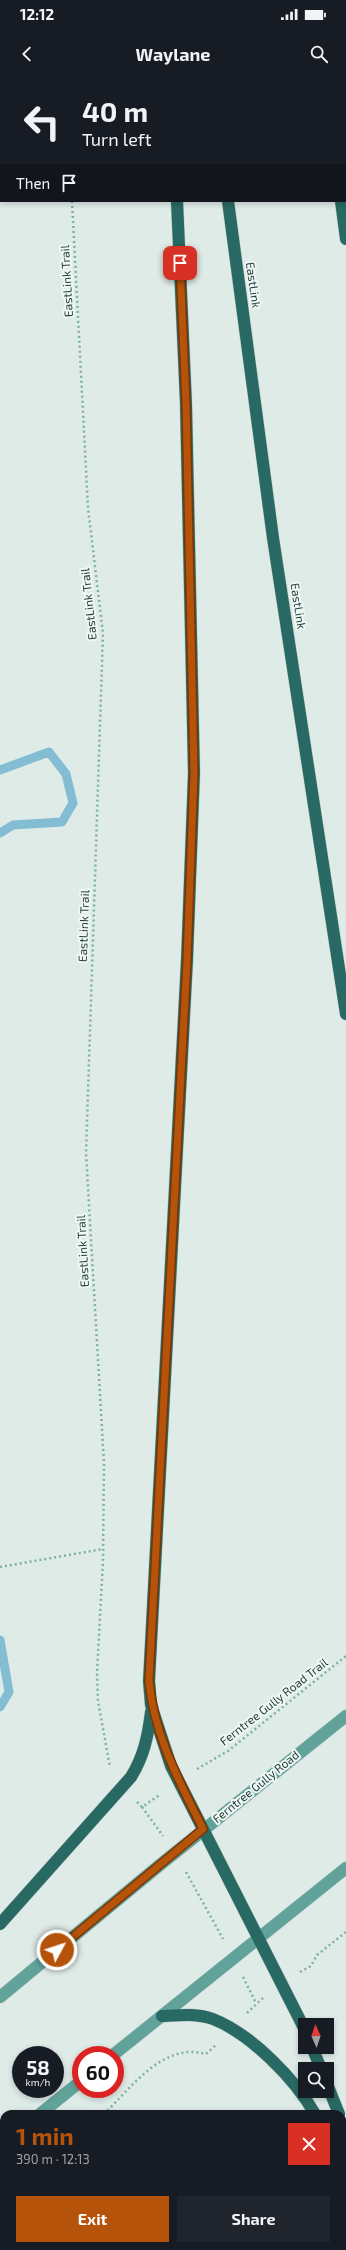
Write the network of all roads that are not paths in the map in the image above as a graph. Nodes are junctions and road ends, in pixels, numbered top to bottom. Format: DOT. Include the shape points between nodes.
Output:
graph roads {
  1 [pos="177,202"];
  2 [pos="228,202"];
  3 [pos="341,202"];
  4 [pos="346,239"];
  5 [pos="346,1014"];
  6 [pos="151,1705"];
  7 [pos="346,1716"];
  8 [pos="203,1829"];
  9 [pos="346,1868"];
  10 [pos="0,1924"];
  11 [pos="258,1939"];
  12 [pos="0,1997"];
  13 [pos="162,2016"];
  14 [pos="299,2018"];
  15 [pos="124,2046"];
  16 [pos="72,2088"];
  17 [pos="332,2098"];
  18 [pos="45,2110"];
  19 [pos="313,2110"];
  20 [pos="337,2110"];
  1 -- 6 [label="highway" via="187,412 194,773 186,984 149,1655"];
  2 -- 5 [label="highway, EastLink" via="275,546"];
  3 -- 4 [label="highway"];
  6 -- 8 [label="highway" via="179,1782"];
  6 -- 10 [label="highway" via="149,1728 140,1762 120,1789"];
  7 -- 8 [label="main road, Ferntree Gully Road"];
  8 -- 11 [label="highway"];
  8 -- 12 [label="main road, Ferntree Gully Road"];
  9 -- 11 [label="main road"];
  11 -- 13 [label="main road"];
  11 -- 14 [label="highway"];
  13 -- 15 [label="main road"];
  13 -- 19 [label="highway" via="197,2015 214,2019 238,2033 284,2073"];
  16 -- 18 [label="main road"];
  17 -- 20 [label="highway"];
}
